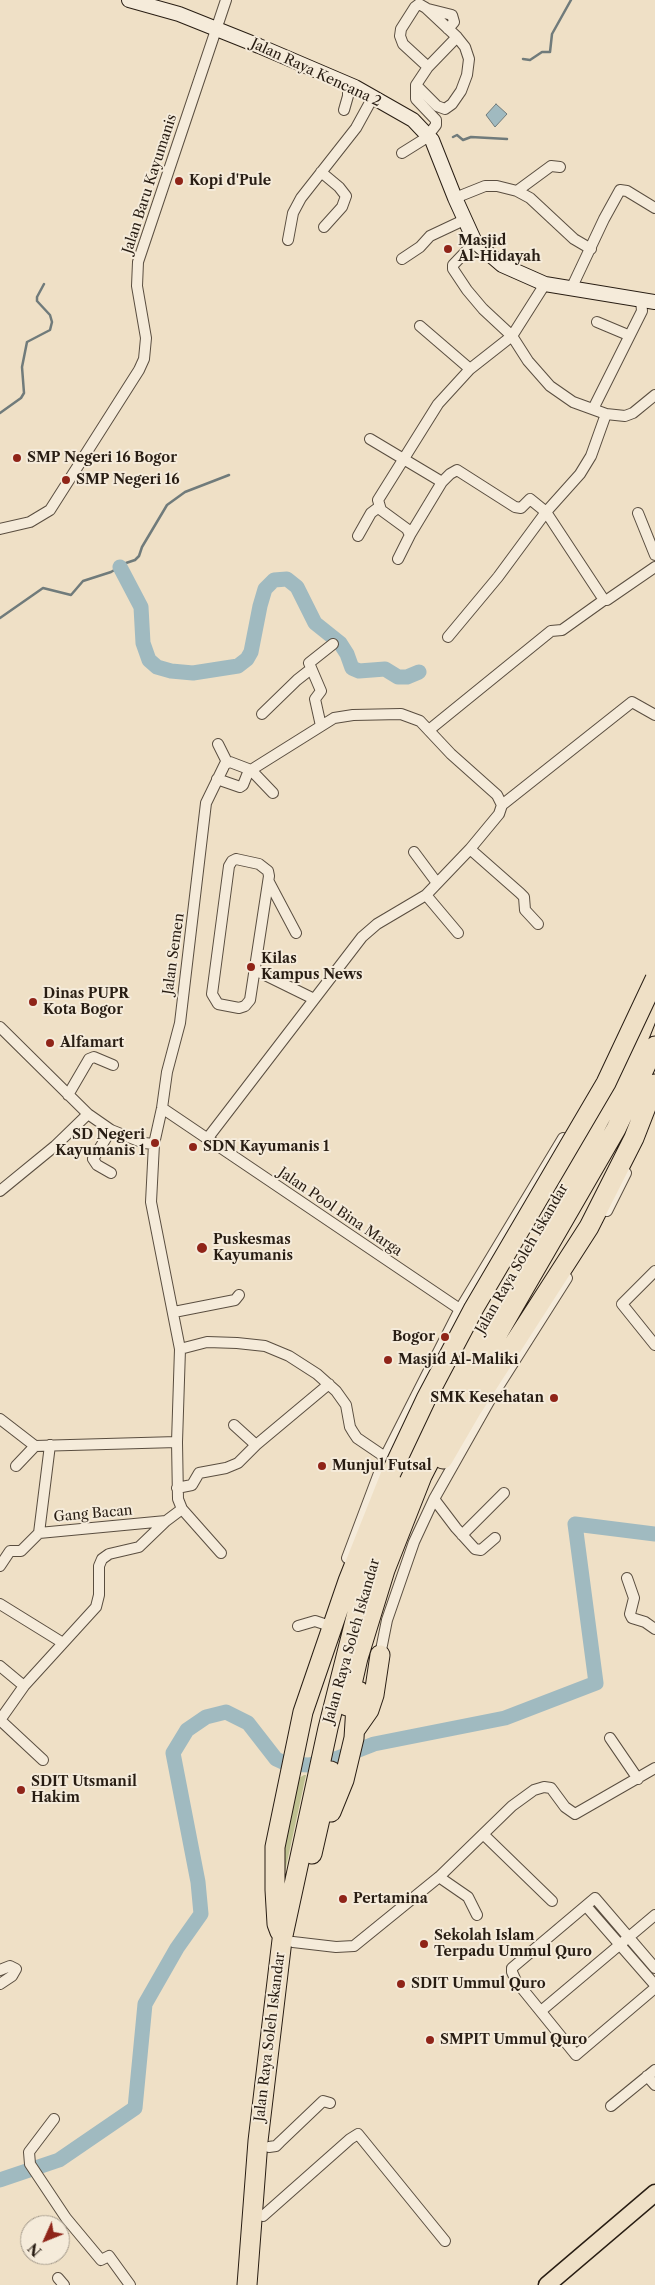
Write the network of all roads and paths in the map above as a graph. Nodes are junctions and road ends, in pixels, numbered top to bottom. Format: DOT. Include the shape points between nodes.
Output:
graph roads {
  1 [pos="129,0"];
  2 [pos="226,0"];
  3 [pos="217,28"];
  4 [pos="457,37"];
  5 [pos="428,67"];
  6 [pos="348,84"];
  7 [pos="416,84"];
  8 [pos="373,97"];
  9 [pos="344,110"];
  10 [pos="428,133"];
  11 [pos="402,153"];
  12 [pos="560,167"];
  13 [pos="321,172"];
  14 [pos="517,191"];
  15 [pos="455,198"];
  16 [pos="655,208"];
  17 [pos="464,220"];
  18 [pos="324,227"];
  19 [pos="288,240"];
  20 [pos="475,242"];
  21 [pos="590,249"];
  22 [pos="402,259"];
  23 [pos="545,284"];
  24 [pos="571,289"];
  25 [pos="641,300"];
  26 [pos="655,302"];
  27 [pos="598,322"];
  28 [pos="420,326"];
  29 [pos="628,334"];
  30 [pos="512,336"];
  31 [pos="470,369"];
  32 [pos="655,395"];
  33 [pos="593,410"];
  34 [pos="606,414"];
  35 [pos="370,439"];
  36 [pos="404,459"];
  37 [pos="442,482"];
  38 [pos="379,507"];
  39 [pos="546,512"];
  40 [pos="638,513"];
  41 [pos="0,529"];
  42 [pos="410,535"];
  43 [pos="358,536"];
  44 [pos="655,555"];
  45 [pos="398,559"];
  46 [pos="655,567"];
  47 [pos="604,600"];
  48 [pos="448,637"];
  49 [pos="333,644"];
  50 [pos="311,669"];
  51 [pos="262,714"];
  52 [pos="655,716"];
  53 [pos="321,726"];
  54 [pos="428,730"];
  55 [pos="218,744"];
  56 [pos="227,762"];
  57 [pos="250,770"];
  58 [pos="217,779"];
  59 [pos="273,793"];
  60 [pos="502,805"];
  61 [pos="470,849"];
  62 [pos="414,852"];
  63 [pos="269,882"];
  64 [pos="437,883"];
  65 [pos="426,895"];
  66 [pos="538,924"];
  67 [pos="296,933"];
  68 [pos="458,934"];
  69 [pos="255,970"];
  70 [pos="655,979"];
  71 [pos="655,997"];
  72 [pos="314,999"];
  73 [pos="0,1027"];
  74 [pos="655,1046"];
  75 [pos="112,1065"];
  76 [pos="655,1084"];
  77 [pos="68,1095"];
  78 [pos="162,1108"];
  79 [pos="655,1108"];
  80 [pos="88,1114"];
  81 [pos="110,1130"];
  82 [pos="207,1139"];
  83 [pos="154,1144"];
  84 [pos="580,1153"];
  85 [pos="111,1173"];
  86 [pos="0,1191"];
  87 [pos="655,1271"];
  88 [pos="239,1295"];
  89 [pos="460,1309"];
  90 [pos="174,1312"];
  91 [pos="490,1331"];
  92 [pos="655,1345"];
  93 [pos="180,1348"];
  94 [pos="329,1384"];
  95 [pos="0,1419"];
  96 [pos="234,1425"];
  97 [pos="177,1442"];
  98 [pos="50,1445"];
  99 [pos="256,1445"];
  100 [pos="35,1446"];
  101 [pos="388,1465"];
  102 [pos="16,1466"];
  103 [pos="177,1488"];
  104 [pos="504,1493"];
  105 [pos="434,1499"];
  106 [pos="182,1509"];
  107 [pos="166,1521"];
  108 [pos="39,1533"];
  109 [pos="462,1535"];
  110 [pos="496,1538"];
  111 [pos="221,1552"];
  112 [pos="1,1560"];
  113 [pos="627,1578"];
  114 [pos="0,1604"];
  115 [pos="324,1624"];
  116 [pos="298,1626"];
  117 [pos="655,1630"];
  118 [pos="63,1642"];
  119 [pos="380,1655"];
  120 [pos="0,1666"];
  121 [pos="24,1686"];
  122 [pos="303,1714"];
  123 [pos="0,1720"];
  124 [pos="344,1731"];
  125 [pos="610,1738"];
  126 [pos="43,1760"];
  127 [pos="655,1768"];
  128 [pos="330,1777"];
  129 [pos="638,1779"];
  130 [pos="484,1835"];
  131 [pos="439,1877"];
  132 [pos="552,1901"];
  133 [pos="586,1906"];
  134 [pos="477,1915"];
  135 [pos="655,1915"];
  136 [pos="628,1937"];
  137 [pos="288,1941"];
  138 [pos="620,1945"];
  139 [pos="655,1968"];
  140 [pos="0,1970"];
  141 [pos="0,1984"];
  142 [pos="655,1986"];
  143 [pos="541,2011"];
  144 [pos="651,2073"];
  145 [pos="655,2085"];
  146 [pos="330,2103"];
  147 [pos="611,2106"];
  148 [pos="54,2119"];
  149 [pos="268,2147"];
  150 [pos="655,2193"];
  151 [pos="263,2216"];
  152 [pos="255,2240"];
  153 [pos="445,2241"];
  154 [pos="130,2285"];
  155 [pos="247,2285"];
  156 [pos="258,2285"];
  157 [pos="547,2285"];
  1 -- 3 [label="street, Jalan Raya Kencana 2"];
  2 -- 3 [label="street, Jalan Baru Kayumanis"];
  3 -- 6 [label="street, Jalan Raya Kencana 2"];
  3 -- 41 [label="street, Jalan Baru Kayumanis" via="140,254 137,286 146,338 142,365 50,510 30,522"];
  4 -- 5 [label="street"];
  4 -- 5 [label="street" via="426,8 419,4 415,7 400,33 403,44"];
  4 -- 7 [label="street" via="468,52 469,67 461,91 452,104 441,109"];
  5 -- 7 [label="street"];
  6 -- 8 [label="street, Jalan Raya Kencana 2"];
  6 -- 9 [label="street"];
  7 -- 10 [label="street" via="416,99 436,120 436,125"];
  8 -- 10 [label="street, Jalan Raya Kencana 2" via="407,116"];
  8 -- 13 [label="street" via="356,128"];
  10 -- 11 [label="street" via="426,138"];
  10 -- 15 [label="street, Jalan Raya Kencana 2"];
  12 -- 14 [label="street" via="551,166"];
  13 -- 18 [label="street" via="346,196 342,207"];
  13 -- 19 [label="street" via="297,206"];
  14 -- 15 [label="street" via="485,186"];
  14 -- 21 [label="street" via="530,198 574,239"];
  15 -- 17 [label="street, Jalan Raya Kencana 2"];
  16 -- 21 [label="street" via="628,191 620,190"];
  17 -- 20 [label="street, Jalan Raya Kencana 2"];
  17 -- 22 [label="street" via="430,236"];
  20 -- 23 [label="street, Jalan Raya Kencana 2" via="502,265"];
  20 -- 30 [label="street" via="455,261 453,269 474,299"];
  21 -- 24 [label="street"];
  23 -- 24 [label="street, Jalan Raya Kencana 2"];
  23 -- 30 [label="street"];
  24 -- 25 [label="street, Jalan Raya Kencana 2"];
  25 -- 26 [label="street, Jalan Raya Kencana 2"];
  25 -- 29 [label="street" via="642,310"];
  27 -- 29 [label="street"];
  28 -- 31 [label="street"];
  29 -- 33 [label="street"];
  30 -- 31 [label="street"];
  30 -- 33 [label="street" via="550,386 573,402"];
  31 -- 36 [label="street" via="438,404"];
  32 -- 34 [label="street" via="633,413"];
  33 -- 34 [label="street"];
  34 -- 39 [label="street" via="586,465"];
  35 -- 36 [label="street"];
  36 -- 37 [label="street"];
  36 -- 38 [label="street" via="378,500"];
  37 -- 39 [label="street" via="457,470 516,507 521,508 530,499"];
  37 -- 42 [label="street"];
  38 -- 42 [label="street"];
  38 -- 43 [label="street" via="371,513"];
  39 -- 47 [label="street"];
  39 -- 48 [label="street"];
  40 -- 44 [label="street"];
  42 -- 45 [label="street"];
  46 -- 47 [label="street"];
  47 -- 54 [label="street" via="562,630 551,631"];
  49 -- 50 [label="street" via="309,661"];
  50 -- 51 [label="street"];
  50 -- 53 [label="street" via="321,691 315,700"];
  52 -- 60 [label="street" via="632,702"];
  53 -- 54 [label="street" via="342,716 391,713 415,717"];
  53 -- 57 [label="street"];
  54 -- 60 [label="street" via="497,795"];
  55 -- 56 [label="street"];
  56 -- 57 [label="street"];
  56 -- 58 [label="street, Jalan Semen"];
  57 -- 58 [label="street" via="240,787"];
  57 -- 59 [label="street"];
  58 -- 78 [label="street, Jalan Semen" via="206,802 180,1022"];
  60 -- 61 [label="street"];
  61 -- 64 [label="street"];
  61 -- 66 [label="street" via="524,897 525,910"];
  62 -- 64 [label="street"];
  63 -- 67 [label="street"];
  63 -- 69 [label="street"];
  63 -- 69 [label="street" via="268,871 259,864 236,859 230,864 212,994 215,1001 239,1008 245,1006 250,1000"];
  64 -- 65 [label="street"];
  65 -- 68 [label="street"];
  65 -- 72 [label="street" via="369,931"];
  69 -- 72 [label="street"];
  70 -- 101 [label="highway, bridge" via="606,1084 474,1308"];
  71 -- 84 [label="highway, Jalan Raya Soleh Iskandar" via="627,1067"];
  72 -- 82 [label="street"];
  73 -- 77 [label="street"];
  74 -- 91 [label="highway, Jalan Raya Soleh Iskandar" via="616,1129"];
  75 -- 77 [label="street" via="94,1057 89,1059"];
  76 -- 124 [label="highway" via="634,1138 589,1227 472,1409 432,1479 391,1577 374,1628 356,1706"];
  77 -- 80 [label="street"];
  78 -- 82 [label="street, Jalan Pool Bina Marga"];
  78 -- 83 [label="street"];
  79 -- 105 [label="street" via="617,1194 491,1398"];
  80 -- 81 [label="street"];
  80 -- 86 [label="street"];
  81 -- 83 [label="street"];
  81 -- 85 [label="street" via="94,1159"];
  82 -- 89 [label="street, Jalan Pool Bina Marga"];
  83 -- 90 [label="street" via="151,1202"];
  84 -- 89 [label="street" via="563,1138"];
  84 -- 91 [label="highway, Jalan Raya Soleh Iskandar"];
  87 -- 92 [label="street" via="622,1304"];
  88 -- 90 [label="street" via="235,1300"];
  89 -- 91 [label="street, Jalan Pool Bina Marga"];
  89 -- 101 [label="street"];
  90 -- 93 [label="street"];
  91 -- 124 [label="highway, Jalan Raya Soleh Iskandar" via="409,1473 385,1531 360,1604"];
  93 -- 94 [label="street" via="207,1342 264,1346 289,1356"];
  93 -- 97 [label="street"];
  94 -- 99 [label="street"];
  94 -- 101 [label="street" via="346,1405 350,1427 357,1438"];
  95 -- 100 [label="street"];
  96 -- 99 [label="street"];
  97 -- 98 [label="street"];
  97 -- 103 [label="street"];
  98 -- 100 [label="street"];
  98 -- 108 [label="street"];
  99 -- 103 [label="street" via="238,1463 199,1473 192,1485"];
  100 -- 102 [label="street"];
  101 -- 115 [label="street"];
  101 -- 122 [label="highway"];
  103 -- 106 [label="street"];
  104 -- 109 [label="street"];
  105 -- 109 [label="street"];
  105 -- 119 [label="street" via="414,1542 387,1620"];
  106 -- 107 [label="street"];
  106 -- 111 [label="street"];
  107 -- 108 [label="street, Gang Bacan"];
  107 -- 118 [label="street" via="139,1547 109,1554 102,1559 96,1607"];
  108 -- 112 [label="street, Gang Bacan" via="21,1551 10,1551"];
  109 -- 110 [label="street" via="475,1549 481,1550"];
  113 -- 117 [label="street" via="634,1598 632,1618"];
  114 -- 118 [label="street"];
  115 -- 116 [label="street" via="314,1621"];
  115 -- 122 [label="street"];
  118 -- 121 [label="street"];
  119 -- 124 [label="highway" via="374,1695 368,1710"];
  120 -- 121 [label="street"];
  121 -- 123 [label="street"];
  122 -- 137 [label="highway" via="275,1847 277,1924"];
  123 -- 126 [label="street"];
  124 -- 128 [label="highway, Jalan Raya Soleh Iskandar"];
  124 -- 128 [label="highway"];
  125 -- 129 [label="street"];
  127 -- 129 [label="street"];
  128 -- 137 [label="highway, Jalan Raya Soleh Iskandar"];
  128 -- 137 [label="highway, Jalan Raya Soleh Iskandar"];
  129 -- 130 [label="street" via="575,1814 565,1807 554,1790 544,1786 512,1806"];
  130 -- 131 [label="street"];
  130 -- 132 [label="street"];
  131 -- 134 [label="street" via="468,1897"];
  131 -- 137 [label="street" via="354,1946"];
  133 -- 136 [label="street" via="595,1898"];
  133 -- 138 [label="street"];
  133 -- 143 [label="street" via="512,1968 513,1976"];
  135 -- 136 [label="street"];
  136 -- 138 [label="street"];
  136 -- 139 [label="street"];
  137 -- 149 [label="highway, Jalan Raya Soleh Iskandar"];
  137 -- 152 [label="highway, Jalan Raya Soleh Iskandar" via="258,2141"];
  138 -- 142 [label="street"];
  138 -- 143 [label="street"];
  140 -- 141 [label="street" via="10,1966 16,1970"];
  142 -- 143 [label="street" via="576,2055"];
  144 -- 145 [label="street"];
  144 -- 147 [label="street"];
  146 -- 149 [label="street" via="322,2102 276,2146"];
  148 -- 154 [label="street" via="29,2152 30,2164 66,2218 101,2260 109,2256"];
  149 -- 151 [label="highway, Jalan Raya Soleh Iskandar"];
  150 -- 157 [label="main road"];
  151 -- 152 [label="highway, Jalan Raya Soleh Iskandar"];
  151 -- 153 [label="street" via="350,2139 361,2134"];
  152 -- 155 [label="highway, Jalan Raya Soleh Iskandar"];
  152 -- 156 [label="highway, Jalan Raya Soleh Iskandar"];
}
